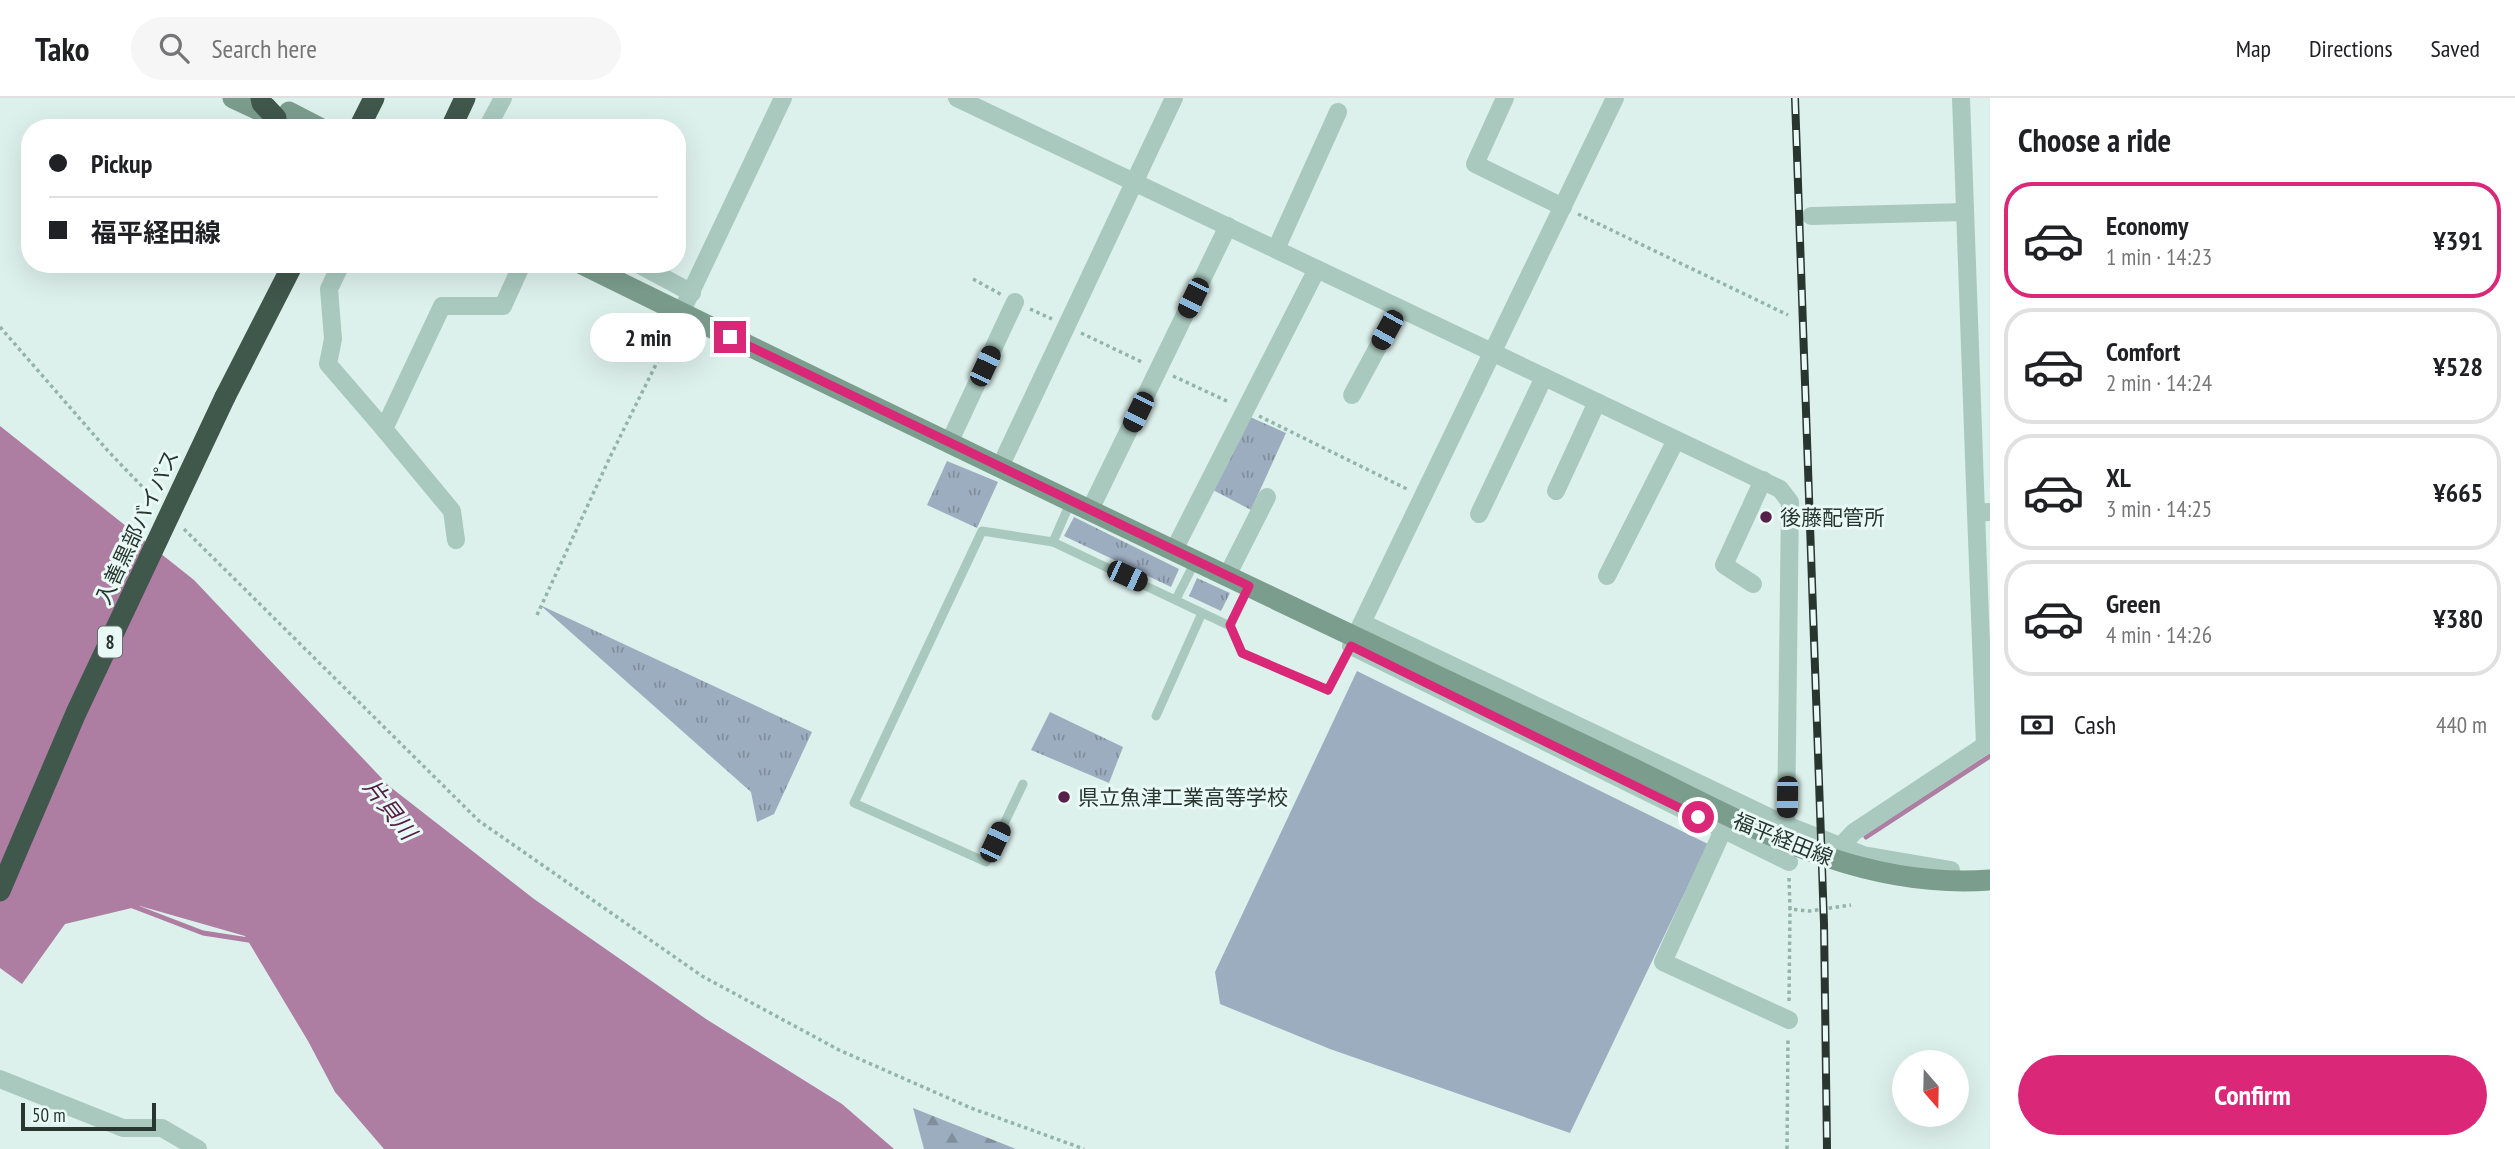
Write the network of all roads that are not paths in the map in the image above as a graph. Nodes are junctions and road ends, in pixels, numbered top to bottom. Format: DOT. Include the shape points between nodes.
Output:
graph roads {
  1 [pos="233,98"];
  2 [pos="261,98"];
  3 [pos="374,98"];
  4 [pos="465,98"];
  5 [pos="474,98"];
  6 [pos="503,98"];
  7 [pos="783,98"];
  8 [pos="1174,98"];
  9 [pos="1505,98"];
  10 [pos="1615,98"];
  11 [pos="1961,98"];
  12 [pos="960,99"];
  13 [pos="1338,112"];
  14 [pos="277,113"];
  15 [pos="294,119"];
  16 [pos="364,119"];
  17 [pos="455,119"];
  18 [pos="465,119"];
  19 [pos="492,119"];
  20 [pos="1135,181"];
  21 [pos="1563,207"];
  22 [pos="1965,212"];
  23 [pos="1811,216"];
  24 [pos="1228,226"];
  25 [pos="1276,249"];
  26 [pos="1317,269"];
  27 [pos="289,273"];
  28 [pos="337,273"];
  29 [pos="518,273"];
  30 [pos="600,273"];
  31 [pos="612,273"];
  32 [pos="655,273"];
  33 [pos="692,293"];
  34 [pos="643,294"];
  35 [pos="1015,302"];
  36 [pos="1399,308"];
  37 [pos="681,313"];
  38 [pos="1494,353"];
  39 [pos="1544,377"];
  40 [pos="1352,395"];
  41 [pos="1597,402"];
  42 [pos="384,429"];
  43 [pos="1676,440"];
  44 [pos="949,443"];
  45 [pos="1000,467"];
  46 [pos="1762,480"];
  47 [pos="1556,491"];
  48 [pos="1267,497"];
  49 [pos="1081,506"];
  50 [pos="1983,512"];
  51 [pos="1479,513"];
  52 [pos="456,540"];
  53 [pos="1053,542"];
  54 [pos="1174,550"];
  55 [pos="1196,561"];
  56 [pos="1227,576"];
  57 [pos="1607,576"];
  58 [pos="1753,584"];
  59 [pos="1249,586"];
  60 [pos="1176,599"];
  61 [pos="1202,613"];
  62 [pos="1230,625"];
  63 [pos="1356,635"];
  64 [pos="1156,716"];
  65 [pos="1987,744"];
  66 [pos="1023,784"];
  67 [pos="1786,825"];
  68 [pos="1723,830"];
  69 [pos="1840,847"];
  70 [pos="1789,862"];
  71 [pos="1951,870"];
  72 [pos="1990,880"];
  73 [pos="0,891"];
  74 [pos="1789,1020"];
  75 [pos="0,1079"];
  76 [pos="198,1149"];
  1 -- 14 [label="main road"];
  2 -- 14 [label="highway"];
  3 -- 16 [label="highway"];
  4 -- 17 [label="highway"];
  5 -- 18 [label="highway"];
  6 -- 19 [label="street"];
  7 -- 33 [label="street"];
  8 -- 20 [label="street"];
  9 -- 21 [label="street" via="1475,164"];
  10 -- 21 [label="street"];
  11 -- 22 [label="street"];
  12 -- 20 [label="street"];
  13 -- 25 [label="street"];
  14 -- 15 [label="main road"];
  20 -- 24 [label="street"];
  20 -- 45 [label="street"];
  21 -- 38 [label="street"];
  22 -- 23 [label="street"];
  22 -- 50 [label="street"];
  24 -- 25 [label="street"];
  24 -- 49 [label="street" via="1158,370"];
  25 -- 26 [label="street"];
  26 -- 36 [label="street"];
  26 -- 54 [label="street"];
  27 -- 73 [label="highway, 入善黒部バイパス / 8, bridge" via="76,713"];
  28 -- 42 [label="street" via="329,289 333,339 328,364"];
  29 -- 42 [label="street" via="503,306 442,306"];
  30 -- 34 [label="main road, 福平経田線"];
  31 -- 34 [label="main road, 福平経田線"];
  32 -- 33 [label="street"];
  33 -- 37 [label="street"];
  34 -- 37 [label="main road, 福平経田線"];
  35 -- 44 [label="street"];
  36 -- 38 [label="street"];
  36 -- 40 [label="street"];
  37 -- 44 [label="main road, 福平経田線"];
  38 -- 39 [label="street"];
  38 -- 63 [label="street"];
  39 -- 41 [label="street"];
  39 -- 51 [label="street"];
  41 -- 43 [label="street"];
  41 -- 47 [label="street"];
  42 -- 52 [label="street" via="452,511"];
  43 -- 46 [label="street"];
  43 -- 57 [label="street"];
  44 -- 45 [label="main road, 福平経田線"];
  45 -- 49 [label="main road, 福平経田線"];
  46 -- 58 [label="street" via="1724,565"];
  46 -- 67 [label="street" via="1780,489 1790,502"];
  48 -- 56 [label="street"];
  49 -- 53 [label="lane"];
  49 -- 54 [label="main road, 福平経田線"];
  50 -- 65 [label="street"];
  53 -- 60 [label="lane"];
  53 -- 66 [label="lane" via="982,531 854,803 986,862"];
  54 -- 55 [label="main road, 福平経田線"];
  55 -- 56 [label="main road, 福平経田線"];
  55 -- 60 [label="lane"];
  56 -- 59 [label="main road, 福平経田線"];
  59 -- 62 [label="lane"];
  59 -- 63 [label="main road, 福平経田線"];
  60 -- 61 [label="lane"];
  61 -- 62 [label="lane"];
  61 -- 64 [label="lane"];
  62 -- 63 [label="lane" via="1242,653 1328,690"];
  63 -- 67 [label="street"];
  63 -- 68 [label="street"];
  63 -- 72 [label="main road, 福平経田線" via="1759,832 1828,858 1904,878"];
  65 -- 69 [label="street" via="1854,832"];
  67 -- 69 [label="street"];
  68 -- 70 [label="street"];
  68 -- 74 [label="street" via="1663,962"];
  69 -- 71 [label="street"];
  75 -- 76 [label="street" via="123,1128 162,1128"];
}
